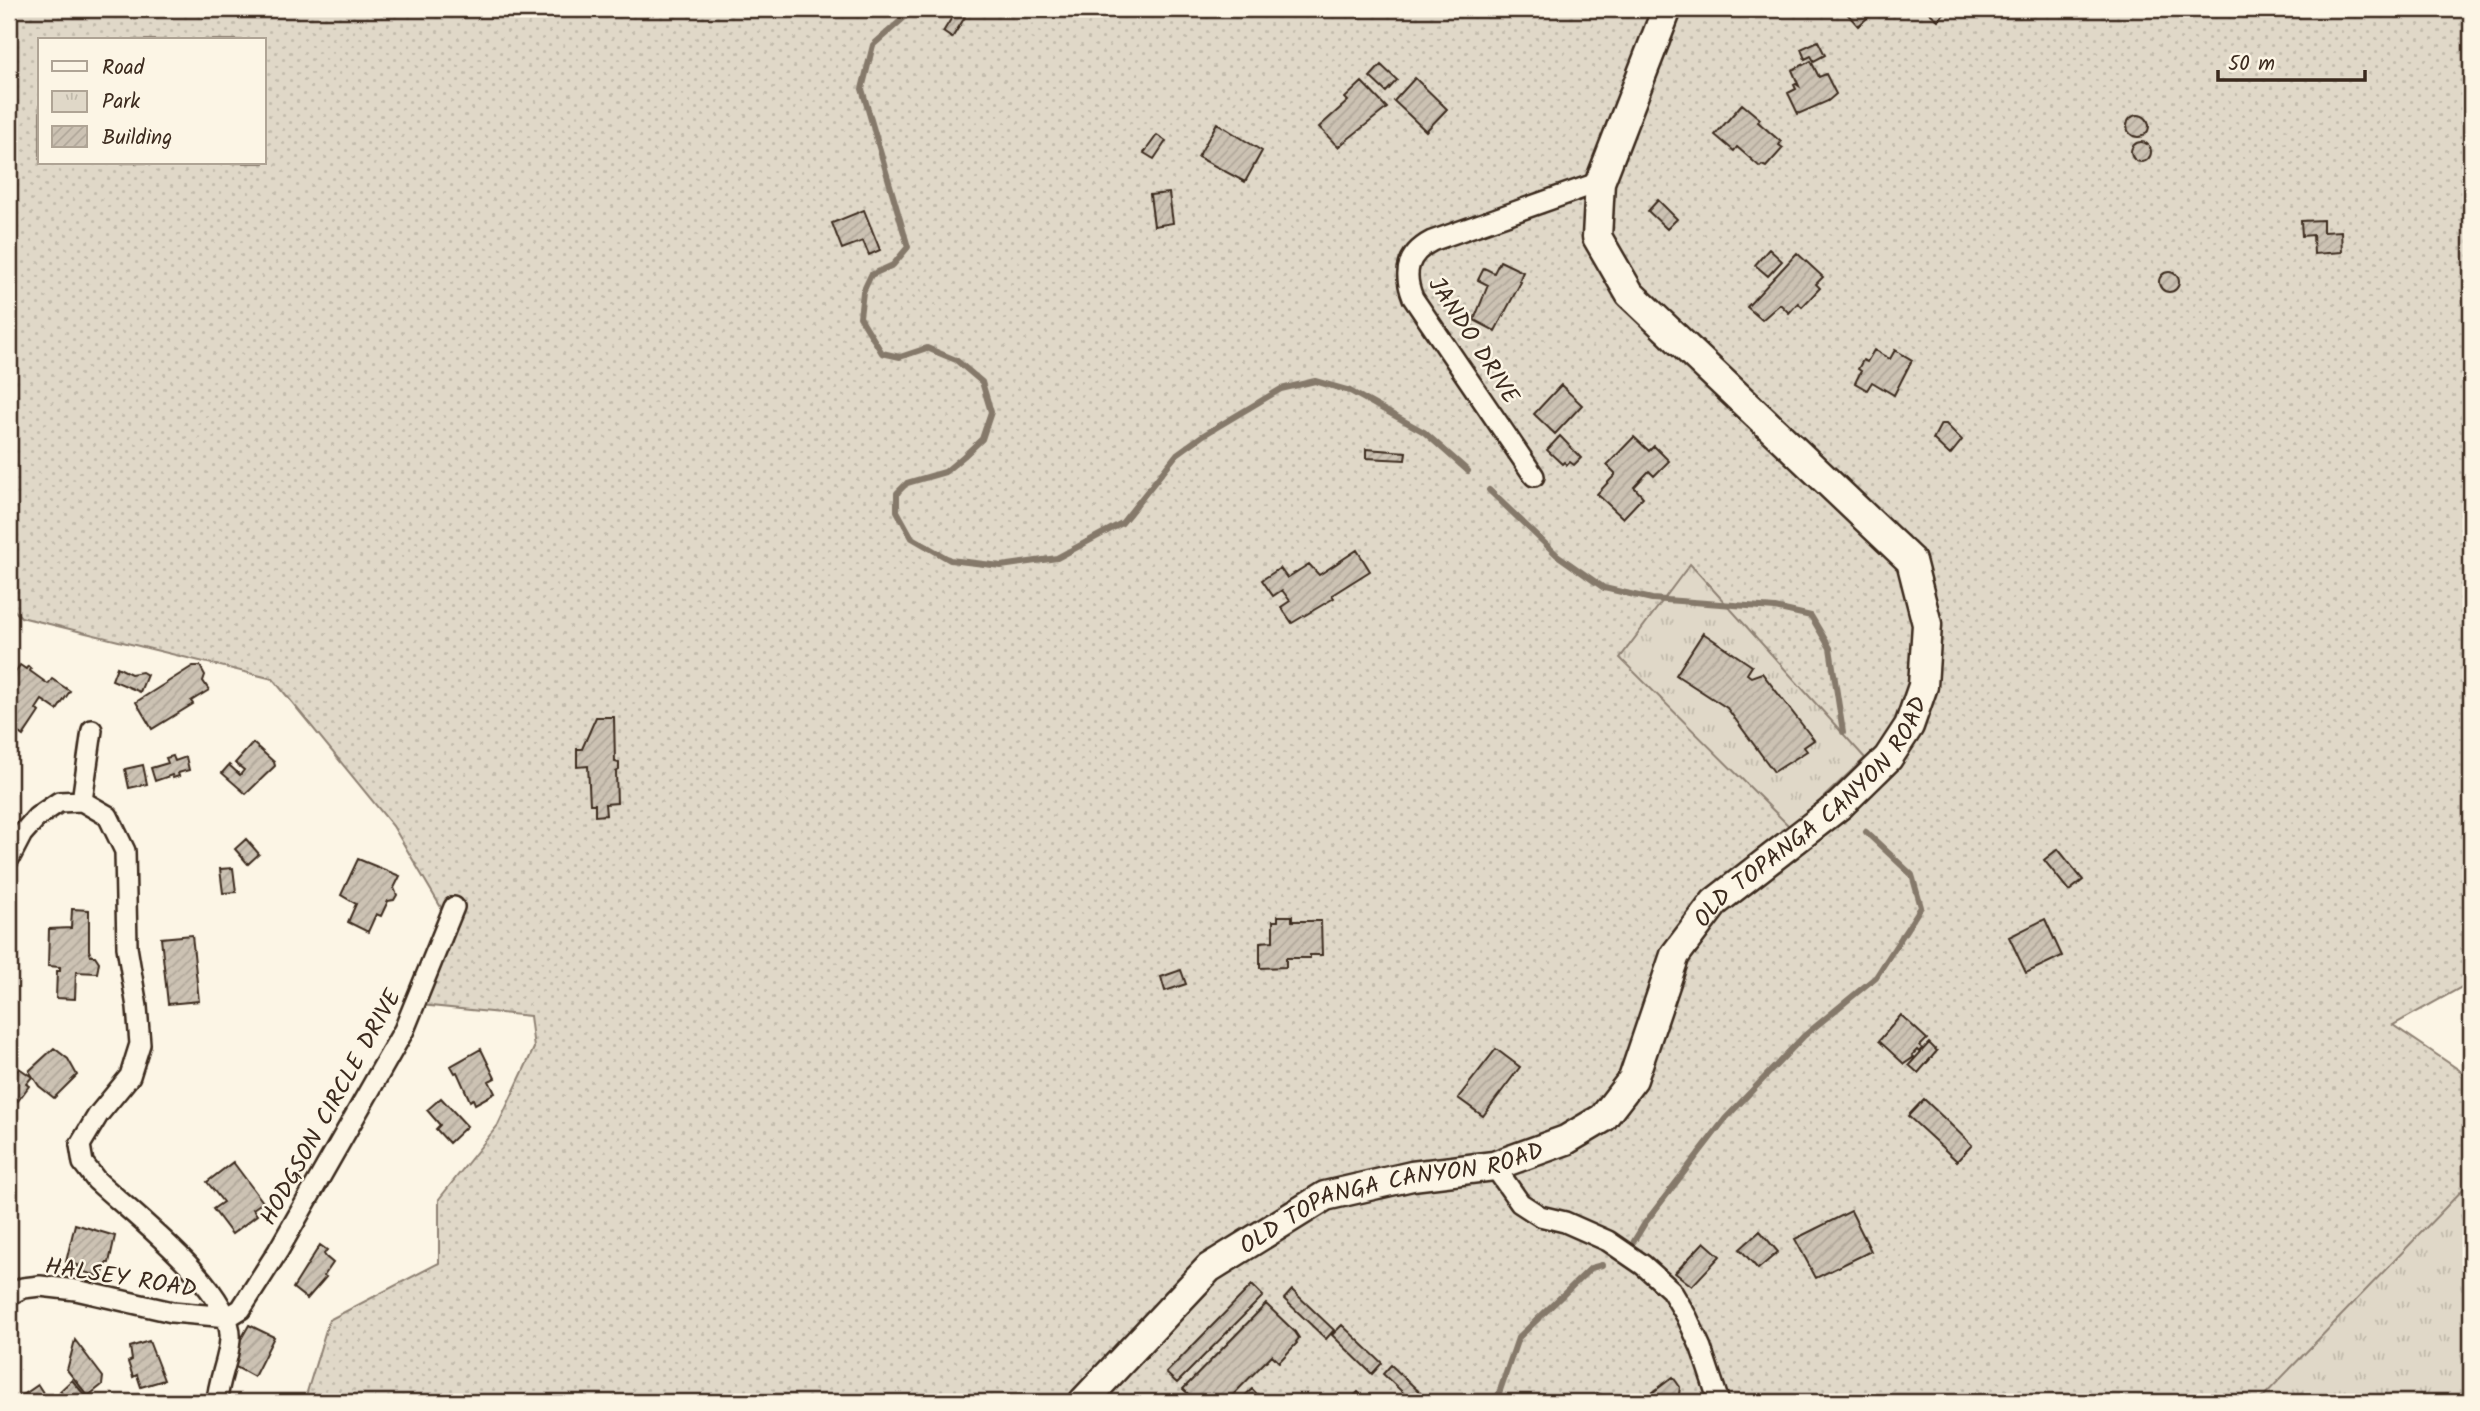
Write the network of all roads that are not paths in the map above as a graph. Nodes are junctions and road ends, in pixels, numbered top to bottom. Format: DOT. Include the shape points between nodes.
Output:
graph roads {
  1 [pos="1667,9"];
  2 [pos="1600,182"];
  3 [pos="1534,476"];
  4 [pos="92,730"];
  5 [pos="82,801"];
  6 [pos="9,859"];
  7 [pos="454,907"];
  8 [pos="1494,1166"];
  9 [pos="9,1295"];
  10 [pos="228,1317"];
  11 [pos="217,1402"];
  12 [pos="1083,1402"];
  13 [pos="1719,1402"];
  1 -- 2 [label="main road, OLD TOPANGA CANYON ROAD"];
  2 -- 3 [label="street, JANDO DRIVE" via="1432,241 1408,264 1413,298"];
  2 -- 8 [label="main road, OLD TOPANGA CANYON ROAD" via="1597,237 1630,294 1910,561 1927,624 1923,686 1909,726 1888,758 1840,805 1715,902 1675,955 1633,1079 1603,1118 1566,1140"];
  4 -- 5 [label="street"];
  5 -- 6 [label="street" via="59,802 37,817"];
  5 -- 10 [label="street" via="108,816 125,851 127,947 140,1044 130,1076 80,1145 83,1163 202,1278"];
  7 -- 10 [label="street, HODGSON CIRCLE DRIVE" via="404,1030 278,1251 240,1309"];
  8 -- 12 [label="main road, OLD TOPANGA CANYON ROAD" via="1412,1176 1325,1196 1209,1268"];
  8 -- 13 [label="street" via="1520,1203 1540,1216 1608,1241 1671,1290 1701,1348"];
  9 -- 10 [label="street, HALSEY ROAD" via="23,1288 50,1286 172,1312"];
  10 -- 11 [label="street" via="231,1338"];
}
